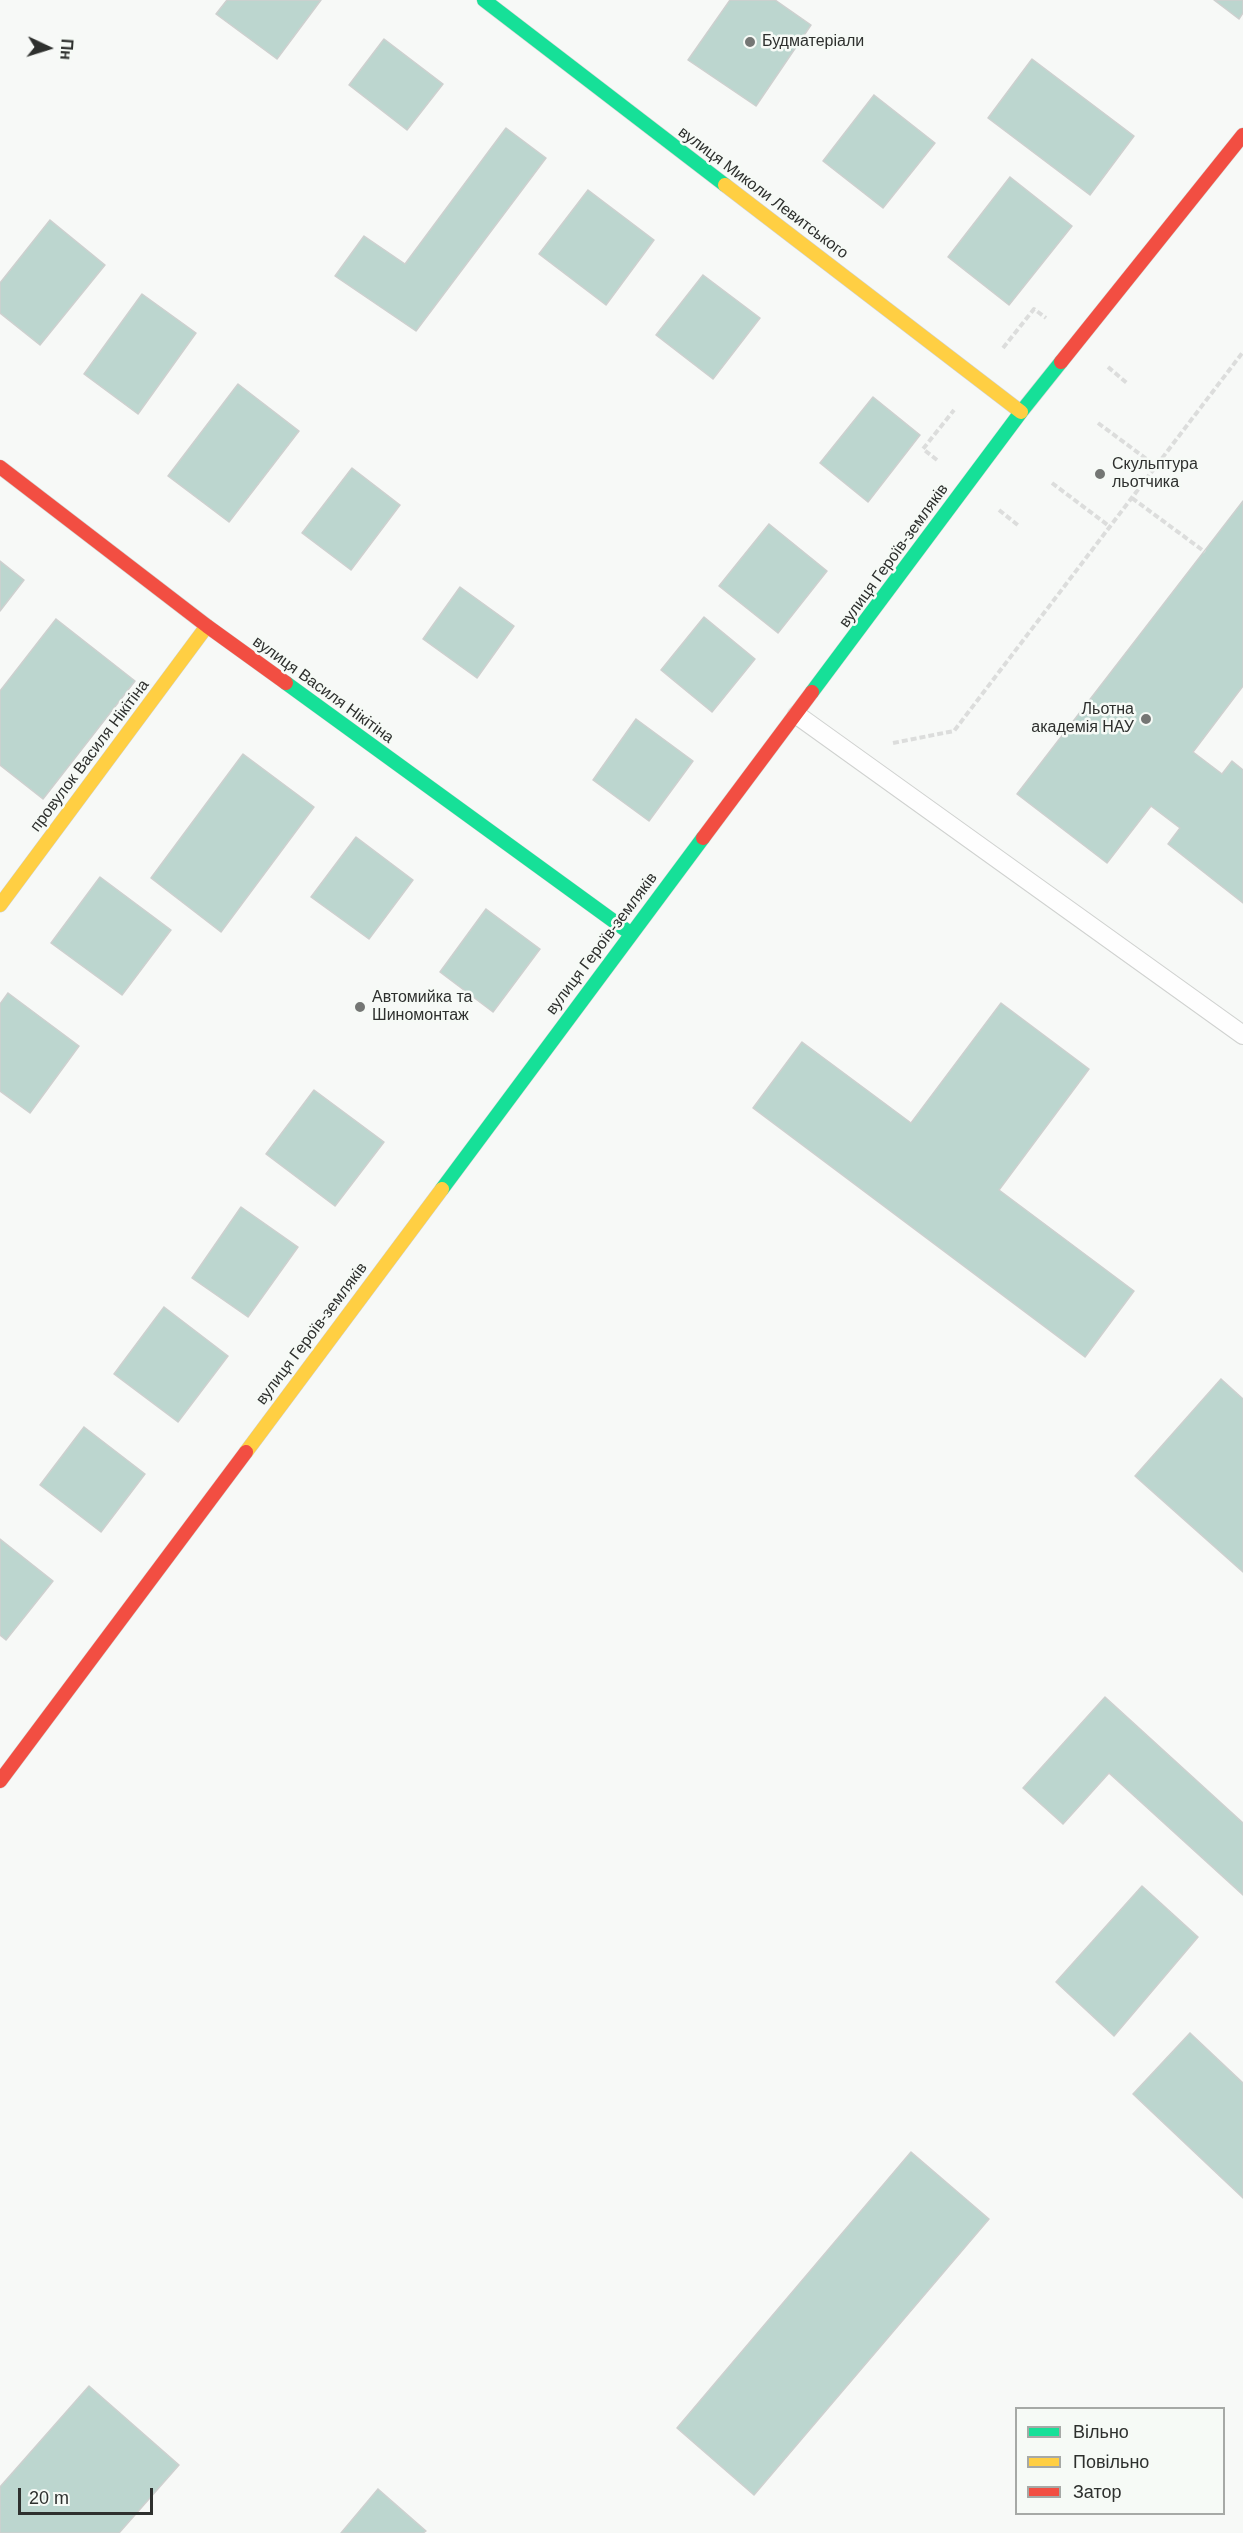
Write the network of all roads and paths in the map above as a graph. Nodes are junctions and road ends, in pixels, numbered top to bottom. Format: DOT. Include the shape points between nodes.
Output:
graph roads {
  1 [pos="484,0"];
  2 [pos="1243,135"];
  3 [pos="1243,352"];
  4 [pos="1021,412"];
  5 [pos="1098,423"];
  6 [pos="1156,466"];
  7 [pos="0,467"];
  8 [pos="1052,483"];
  9 [pos="1132,498"];
  10 [pos="1109,526"];
  11 [pos="1204,552"];
  12 [pos="207,626"];
  13 [pos="797,715"];
  14 [pos="848,751"];
  15 [pos="0,905"];
  16 [pos="630,933"];
  17 [pos="1243,1035"];
  18 [pos="0,1781"];
  1 -- 4 [label="main road, вулиця Миколи Левитського"];
  2 -- 4 [label="main road, вулиця Героїв-земляків"];
  3 -- 6 [label="path"];
  4 -- 13 [label="main road, вулиця Героїв-земляків"];
  5 -- 6 [label="path"];
  6 -- 9 [label="path"];
  7 -- 12 [label="main road, вулиця Василя Нікітіна"];
  8 -- 10 [label="path"];
  9 -- 10 [label="path"];
  9 -- 11 [label="path"];
  10 -- 14 [label="path" via="954,731"];
  12 -- 15 [label="main road, провулок Василя Нікітіна"];
  12 -- 16 [label="main road, вулиця Василя Нікітіна"];
  13 -- 14 [label="lane"];
  13 -- 16 [label="main road, вулиця Героїв-земляків"];
  14 -- 17 [label="lane"];
  16 -- 18 [label="main road, вулиця Героїв-земляків"];
}
